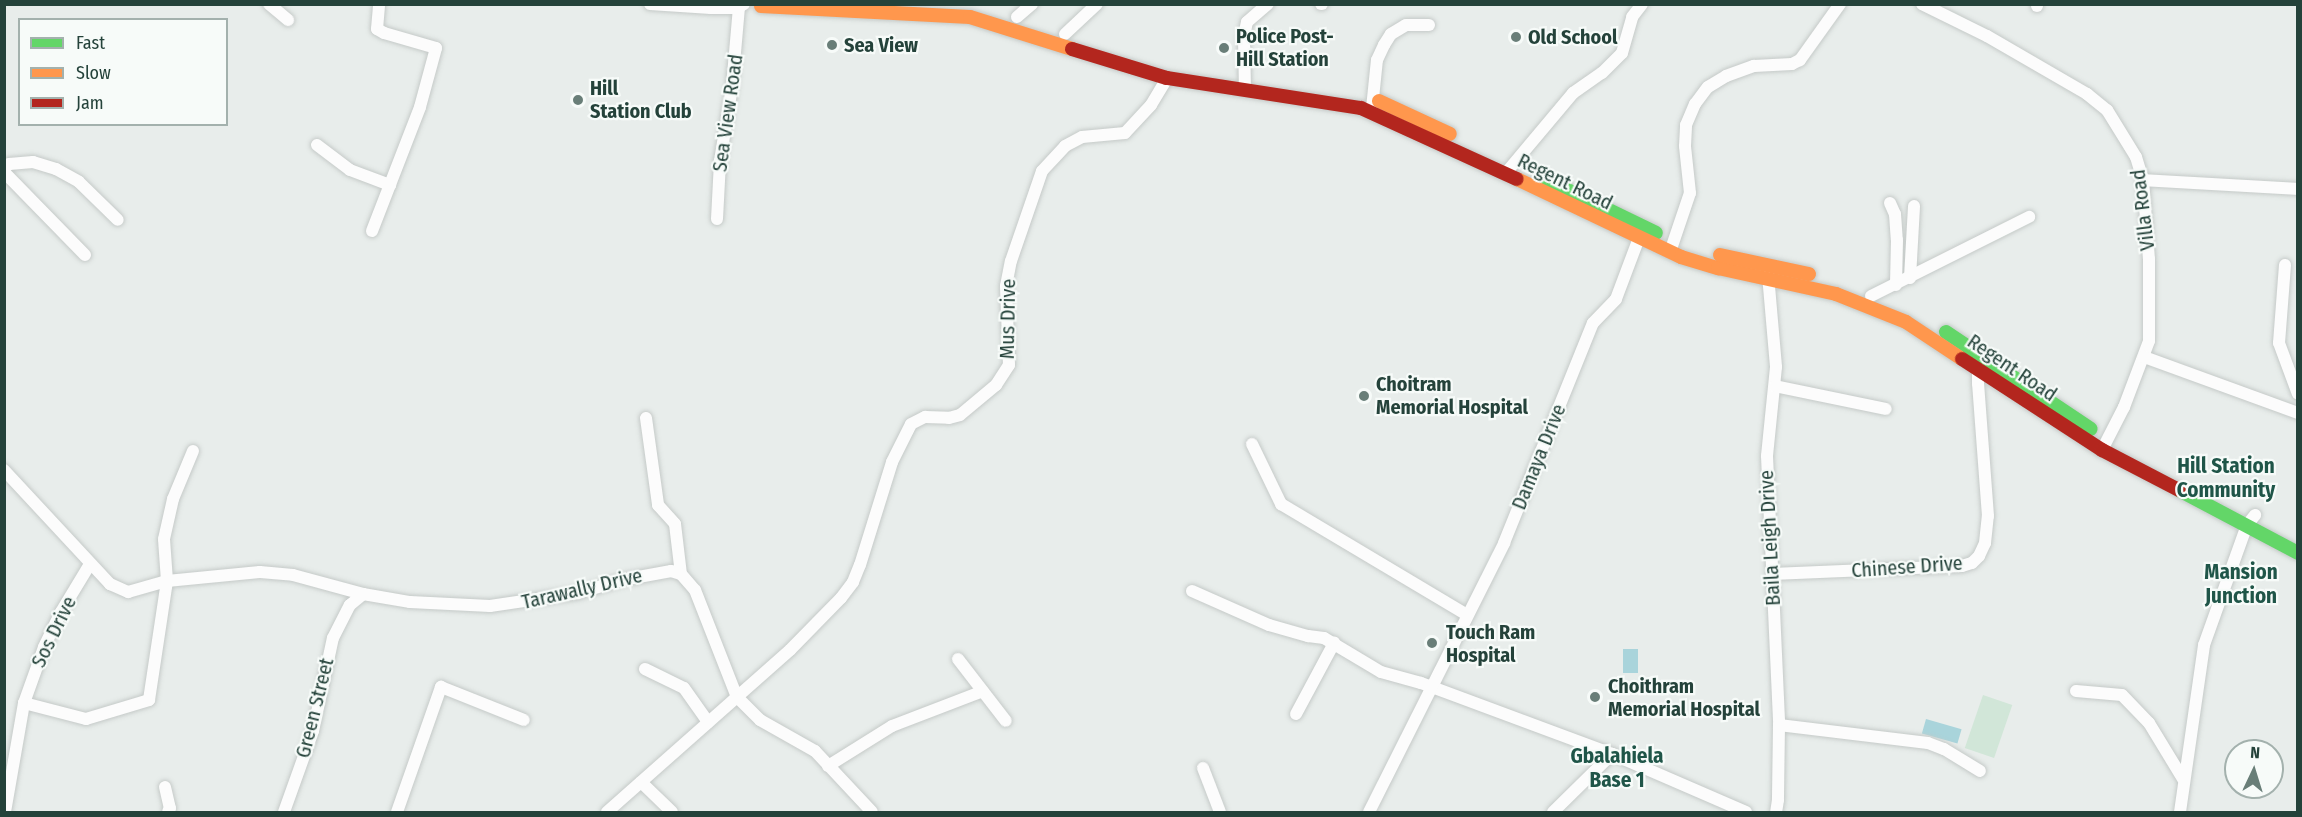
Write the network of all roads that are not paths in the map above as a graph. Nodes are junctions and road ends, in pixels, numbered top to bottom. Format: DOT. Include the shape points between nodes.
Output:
graph roads {
  1 [pos="270,4"];
  2 [pos="379,4"];
  3 [pos="650,4"];
  4 [pos="964,4"];
  5 [pos="1032,4"];
  6 [pos="1097,4"];
  7 [pos="1268,4"];
  8 [pos="1642,4"];
  9 [pos="1840,4"];
  10 [pos="1922,4"];
  11 [pos="753,5"];
  12 [pos="718,6"];
  13 [pos="929,9"];
  14 [pos="1017,17"];
  15 [pos="288,20"];
  16 [pos="1429,25"];
  17 [pos="1065,34"];
  18 [pos="1167,78"];
  19 [pos="1245,83"];
  20 [pos="1372,105"];
  21 [pos="317,145"];
  22 [pos="1508,169"];
  23 [pos="4,170"];
  24 [pos="2143,180"];
  25 [pos="390,185"];
  26 [pos="2298,189"];
  27 [pos="1890,203"];
  28 [pos="1914,206"];
  29 [pos="2029,217"];
  30 [pos="717,219"];
  31 [pos="117,220"];
  32 [pos="372,231"];
  33 [pos="1640,233"];
  34 [pos="1672,246"];
  35 [pos="85,255"];
  36 [pos="2285,265"];
  37 [pos="1768,272"];
  38 [pos="1910,278"];
  39 [pos="1896,285"];
  40 [pos="1871,296"];
  41 [pos="2144,357"];
  42 [pos="1989,358"];
  43 [pos="1978,369"];
  44 [pos="1775,386"];
  45 [pos="2298,394"];
  46 [pos="1886,409"];
  47 [pos="2298,412"];
  48 [pos="646,418"];
  49 [pos="1252,444"];
  50 [pos="2105,445"];
  51 [pos="193,451"];
  52 [pos="4,470"];
  53 [pos="2251,520"];
  54 [pos="2298,539"];
  55 [pos="2298,553"];
  56 [pos="90,564"];
  57 [pos="681,574"];
  58 [pos="1772,574"];
  59 [pos="167,581"];
  60 [pos="1192,591"];
  61 [pos="363,594"];
  62 [pos="1467,615"];
  63 [pos="1334,643"];
  64 [pos="958,659"];
  65 [pos="645,669"];
  66 [pos="1430,686"];
  67 [pos="983,691"];
  68 [pos="2076,691"];
  69 [pos="737,697"];
  70 [pos="24,703"];
  71 [pos="1296,714"];
  72 [pos="524,720"];
  73 [pos="1006,721"];
  74 [pos="708,722"];
  75 [pos="1779,725"];
  76 [pos="1612,754"];
  77 [pos="828,766"];
  78 [pos="1203,768"];
  79 [pos="1980,771"];
  80 [pos="2183,779"];
  81 [pos="641,782"];
  82 [pos="165,787"];
  83 [pos="5,813"];
  84 [pos="168,813"];
  85 [pos="284,813"];
  86 [pos="397,813"];
  87 [pos="607,813"];
  88 [pos="672,813"];
  89 [pos="872,813"];
  90 [pos="1220,813"];
  91 [pos="1369,813"];
  92 [pos="1553,813"];
  93 [pos="1746,813"];
  94 [pos="1776,813"];
  95 [pos="2180,813"];
  1 -- 15 [label="street"];
  2 -- 25 [label="street" via="377,29 436,48 420,107"];
  3 -- 12 [label="street"];
  4 -- 14 [label="main road, Regent Road"];
  5 -- 14 [label="street"];
  6 -- 17 [label="street"];
  7 -- 19 [label="street" via="1247,22"];
  8 -- 22 [label="street" via="1632,17 1622,52 1602,73 1573,93"];
  9 -- 34 [label="street" via="1800,60 1754,66 1726,76 1708,87 1695,104 1686,125 1690,193"];
  10 -- 24 [label="street, Villa Road" via="2061,77 2100,104 2123,134"];
  11 -- 12 [label="street"];
  11 -- 13 [label="main road, Regent Road"];
  11 -- 30 [label="street, Sea View Road" via="736,57 720,161"];
  13 -- 18 [label="main road, Regent Road" via="983,20"];
  14 -- 17 [label="main road, Regent Road"];
  16 -- 20 [label="street" via="1406,25 1391,34 1377,60"];
  17 -- 19 [label="main road, Regent Road" via="1170,67"];
  18 -- 19 [label="main road, Regent Road"];
  18 -- 69 [label="street, Mus Drive" via="1151,105 1125,133 1082,137 1065,146 1042,171 1006,286 1010,352 1002,378 960,415 925,417 911,424 892,462 853,582 790,650"];
  19 -- 20 [label="main road, Regent Road"];
  19 -- 20 [label="main road, Regent Road" via="1318,87"];
  20 -- 22 [label="main road, Regent Road"];
  21 -- 25 [label="street" via="350,170"];
  22 -- 33 [label="main road, Regent Road"];
  23 -- 31 [label="street" via="9,164 33,162 56,169 79,182"];
  23 -- 35 [label="street"];
  24 -- 26 [label="street"];
  24 -- 41 [label="street, Villa Road" via="2150,316"];
  25 -- 32 [label="street"];
  27 -- 39 [label="street" via="1897,240"];
  28 -- 38 [label="street"];
  29 -- 38 [label="street"];
  33 -- 34 [label="main road, Regent Road"];
  33 -- 62 [label="street, Damaya Drive" via="1616,299 1593,323 1508,534"];
  34 -- 37 [label="main road, Regent Road" via="1722,255"];
  36 -- 45 [label="street" via="2279,343"];
  37 -- 40 [label="main road, Regent Road" via="1803,272"];
  37 -- 43 [label="main road, Regent Road" via="1906,322"];
  37 -- 44 [label="street, Baila Leigh Drive"];
  38 -- 39 [label="street"];
  39 -- 40 [label="street"];
  40 -- 42 [label="main road, Regent Road" via="1914,314"];
  41 -- 47 [label="street"];
  41 -- 50 [label="street, Villa Road"];
  42 -- 43 [label="street"];
  42 -- 50 [label="main road, Regent Road"];
  43 -- 50 [label="main road, Regent Road"];
  43 -- 58 [label="street, Chinese Drive" via="1988,516 1985,543 1972,563"];
  44 -- 46 [label="street"];
  44 -- 58 [label="street, Baila Leigh Drive" via="1767,456"];
  48 -- 57 [label="street" via="658,505 675,524"];
  49 -- 62 [label="street" via="1281,504"];
  50 -- 53 [label="main road, Regent Road"];
  51 -- 59 [label="street" via="173,499 164,539"];
  52 -- 56 [label="street"];
  53 -- 54 [label="main road, Regent Road"];
  53 -- 55 [label="main road, Regent Road"];
  53 -- 80 [label="street" via="2204,645"];
  56 -- 59 [label="street, Tarawally Drive" via="110,584 128,592"];
  56 -- 70 [label="street, Sos Drive" via="61,612"];
  57 -- 61 [label="street, Tarawally Drive" via="660,572 578,593 490,606 410,602"];
  57 -- 69 [label="street" via="694,590"];
  58 -- 75 [label="street, Baila Leigh Drive"];
  59 -- 61 [label="street, Tarawally Drive" via="260,572 293,575"];
  59 -- 70 [label="street" via="149,700 86,719"];
  60 -- 63 [label="street" via="1269,625"];
  61 -- 85 [label="street, Green Street" via="350,605 333,638 313,731"];
  62 -- 66 [label="street, Damaya Drive"];
  63 -- 66 [label="street" via="1381,672"];
  63 -- 71 [label="street"];
  64 -- 67 [label="street"];
  65 -- 74 [label="street" via="684,688"];
  66 -- 76 [label="street"];
  66 -- 91 [label="street, Damaya Drive"];
  67 -- 73 [label="street"];
  67 -- 77 [label="street" via="899,723"];
  68 -- 80 [label="street" via="2122,695 2149,723"];
  69 -- 74 [label="street"];
  69 -- 77 [label="street" via="760,720 815,751"];
  70 -- 83 [label="street, Sos Drive"];
  72 -- 86 [label="street" via="441,687"];
  74 -- 81 [label="street"];
  75 -- 79 [label="street" via="1928,743"];
  75 -- 94 [label="street, Baila Leigh Drive"];
  76 -- 92 [label="street"];
  76 -- 93 [label="street"];
  77 -- 89 [label="street"];
  78 -- 90 [label="street"];
  80 -- 95 [label="street"];
  81 -- 87 [label="street"];
  81 -- 88 [label="street"];
  82 -- 84 [label="street"];
}
